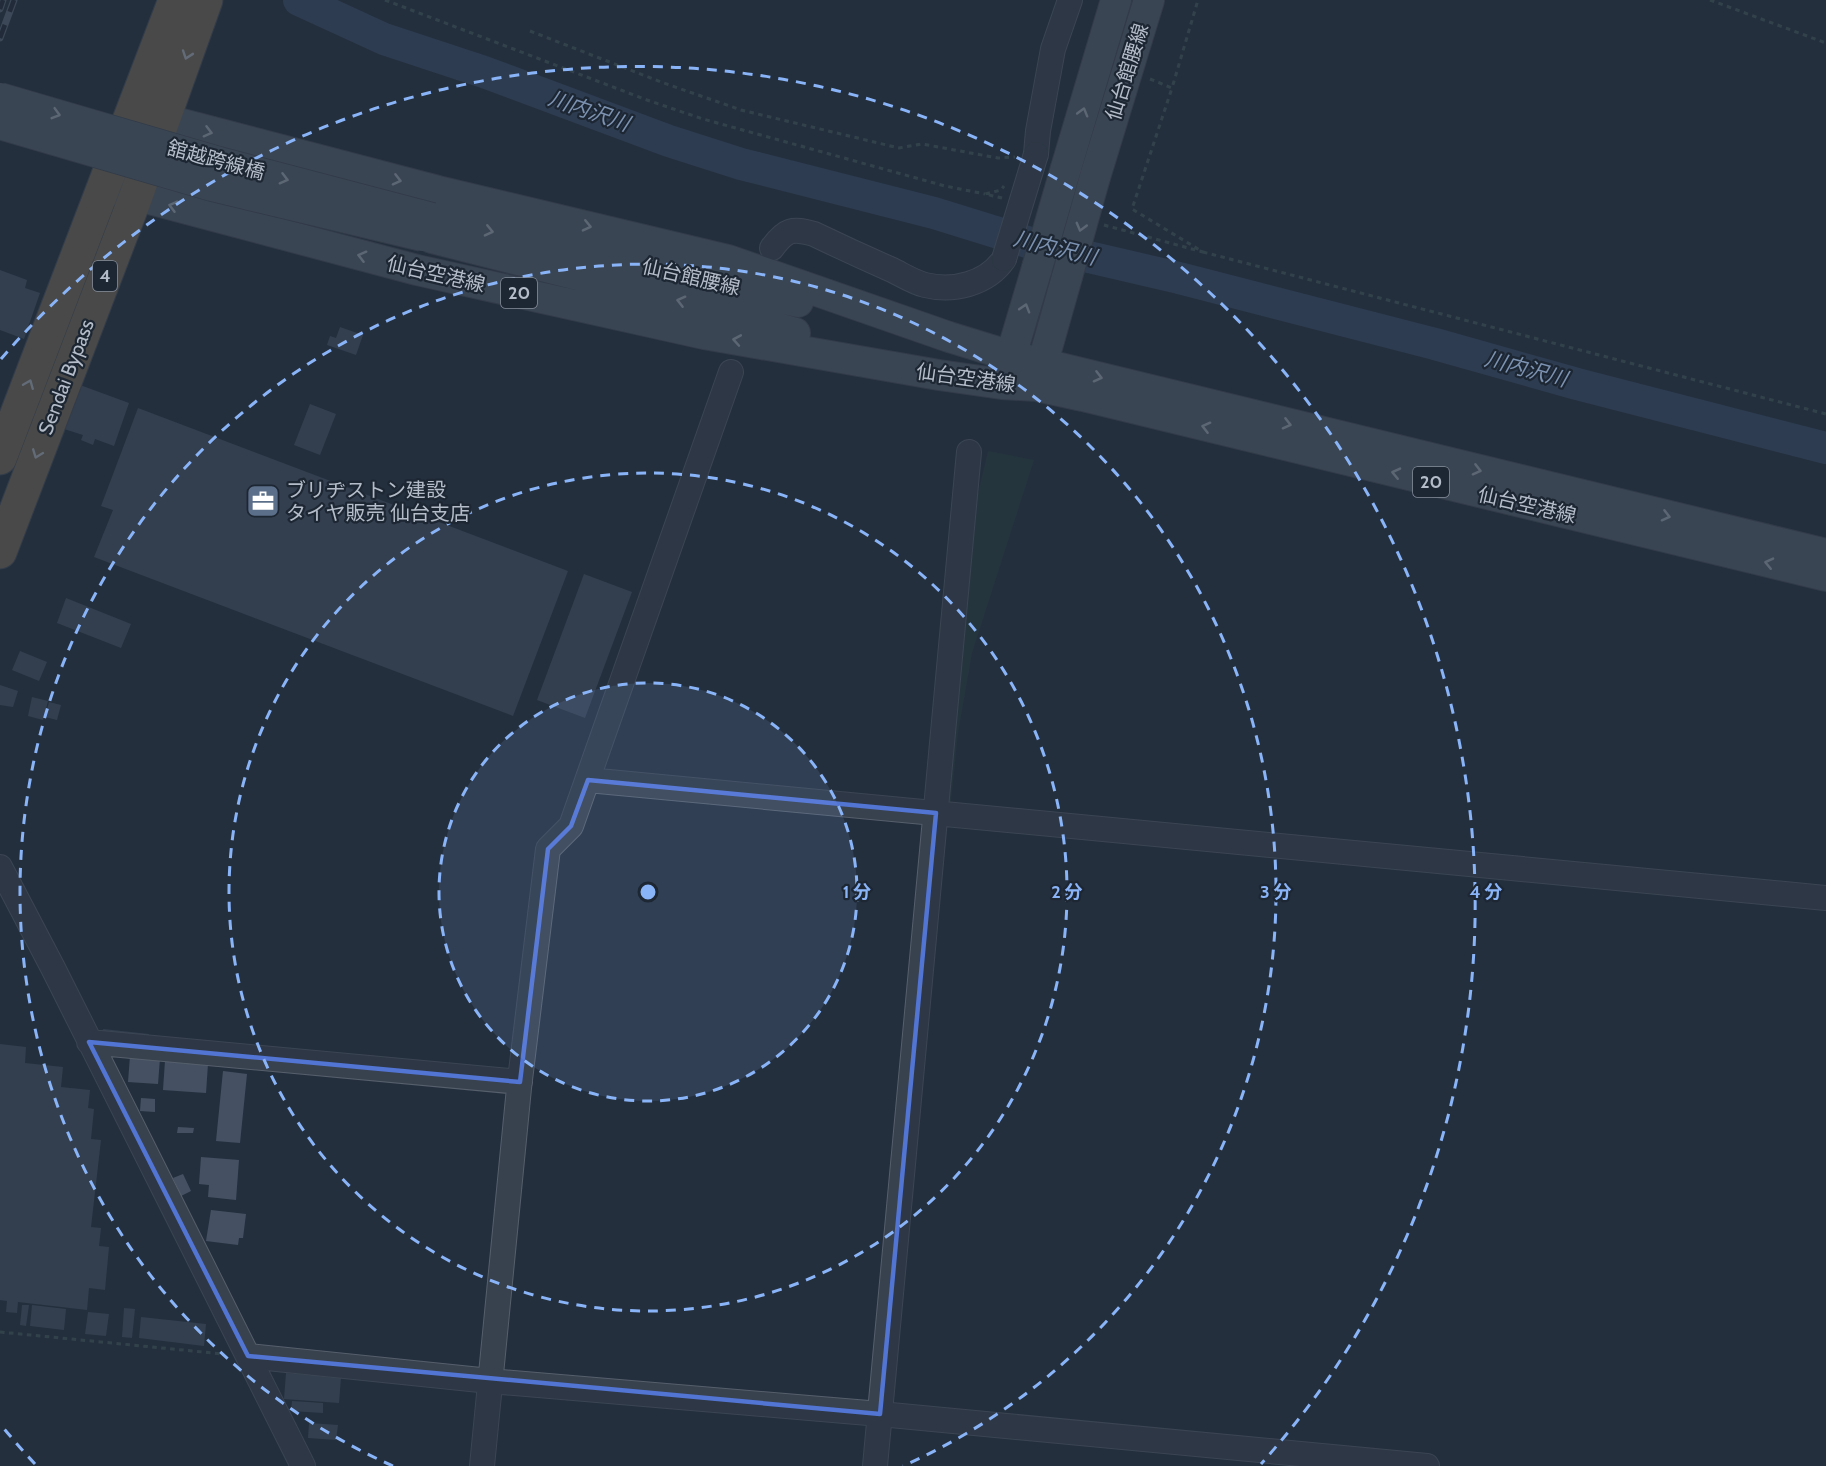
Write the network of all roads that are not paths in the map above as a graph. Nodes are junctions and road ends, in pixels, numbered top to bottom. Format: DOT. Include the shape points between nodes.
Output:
graph roads {
  1 [pos="175,0"];
  2 [pos="206,0"];
  3 [pos="1070,0"];
  4 [pos="1116,0"];
  5 [pos="1149,0"];
  6 [pos="0,98"];
  7 [pos="132,110"];
  8 [pos="164,119"];
  9 [pos="0,124"];
  10 [pos="104,187"];
  11 [pos="136,196"];
  12 [pos="430,227"];
  13 [pos="772,248"];
  14 [pos="949,337"];
  15 [pos="1006,370"];
  16 [pos="731,372"];
  17 [pos="939,375"];
  18 [pos="1039,375"];
  19 [pos="969,452"];
  20 [pos="0,458"];
  21 [pos="0,552"];
  22 [pos="1826,555"];
  23 [pos="1826,576"];
  24 [pos="588,780"];
  25 [pos="936,813"];
  26 [pos="0,867"];
  27 [pos="1826,898"];
  28 [pos="89,1042"];
  29 [pos="520,1082"];
  30 [pos="248,1356"];
  31 [pos="490,1381"];
  32 [pos="880,1414"];
  33 [pos="303,1466"];
  34 [pos="482,1466"];
  35 [pos="875,1466"];
  36 [pos="1427,1466"];
  1 -- 7 [label="highway, Sendai Bypass / 4"];
  2 -- 8 [label="highway, Sendai Bypass / 4, one-way"];
  3 -- 13 [label="street, bridge" via="1053,49 1038,131 1000,266 982,279 947,288 924,285 814,234 797,230 787,232"];
  15 -- 4 [label="main road, 仙台館腰線, one-way, bridge"];
  5 -- 18 [label="main road, 仙台館腰線, one-way, bridge"];
  6 -- 12 [label="main road, 舘越跨線橋, one-way, bridge"];
  7 -- 8 [label="main road, 仙台空港線 / 20"];
  7 -- 10 [label="highway, Sendai Bypass / 4"];
  8 -- 11 [label="highway, Sendai Bypass / 4"];
  8 -- 14 [label="main road, 仙台空港線 / 20, one-way" via="728,260"];
  9 -- 12 [label="main road, 舘越跨線橋, bridge" via="212,186"];
  10 -- 11 [label="main road, 仙台空港線 / 20"];
  20 -- 10 [label="highway, Sendai Bypass / 4, one-way"];
  17 -- 11 [label="main road, 仙台空港線 / 20, one-way" via="704,334 440,276"];
  11 -- 21 [label="highway, Sendai Bypass / 4, one-way"];
  12 -- 14 [label="main road, 仙台館腰線, one-way"];
  17 -- 12 [label="main road, 仙台館腰線, one-way"];
  14 -- 15 [label="main road, 仙台空港線 / 20"];
  15 -- 17 [label="main road, 仙台空港線 / 20"];
  15 -- 18 [label="main road, 仙台空港線 / 20"];
  16 -- 24 [label="street"];
  18 -- 22 [label="main road, 仙台空港線 / 20, one-way"];
  23 -- 18 [label="main road, 仙台空港線 / 20, one-way"];
  19 -- 25 [label="street"];
  24 -- 25 [label="street"];
  24 -- 29 [label="street" via="571,826 548,849"];
  25 -- 27 [label="street"];
  25 -- 32 [label="street"];
  26 -- 28 [label="street"];
  28 -- 29 [label="street"];
  28 -- 30 [label="street"];
  29 -- 31 [label="street"];
  30 -- 31 [label="street"];
  30 -- 33 [label="street"];
  31 -- 32 [label="street"];
  31 -- 34 [label="street"];
  32 -- 35 [label="street"];
  32 -- 36 [label="street"];
}
